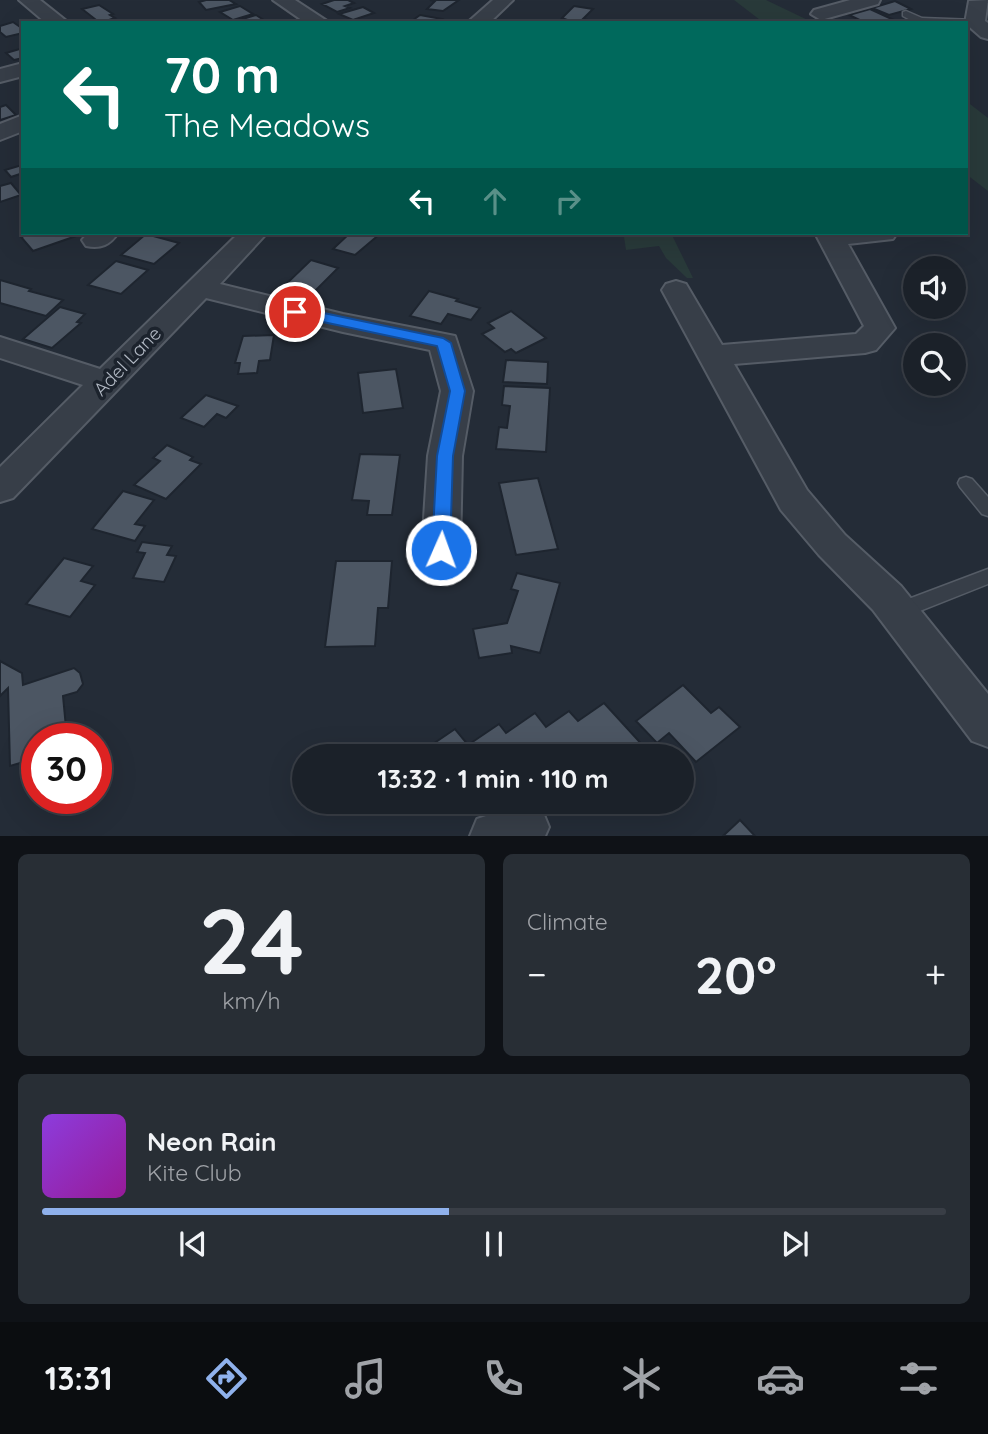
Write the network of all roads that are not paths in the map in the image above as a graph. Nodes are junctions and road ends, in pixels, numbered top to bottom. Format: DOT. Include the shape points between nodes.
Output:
graph roads {
  1 [pos="28,0"];
  2 [pos="282,0"];
  3 [pos="504,0"];
  4 [pos="872,0"];
  5 [pos="979,13"];
  6 [pos="821,14"];
  7 [pos="906,15"];
  8 [pos="56,21"];
  9 [pos="317,21"];
  10 [pos="479,21"];
  11 [pos="915,21"];
  12 [pos="924,21"];
  13 [pos="21,70"];
  14 [pos="0,76"];
  15 [pos="21,123"];
  16 [pos="0,133"];
  17 [pos="252,235"];
  18 [pos="830,235"];
  19 [pos="200,288"];
  20 [pos="676,290"];
  21 [pos="0,347"];
  22 [pos="714,356"];
  23 [pos="107,382"];
  24 [pos="966,483"];
  25 [pos="0,489"];
  26 [pos="988,509"];
  27 [pos="441,550"];
  28 [pos="988,576"];
  29 [pos="897,612"];
  30 [pos="988,727"];
  1 -- 8 [label="street"];
  2 -- 9 [label="street"];
  3 -- 10 [label="street"];
  4 -- 6 [label="street"];
  5 -- 12 [label="lane"];
  7 -- 11 [label="lane"];
  13 -- 14 [label="street"];
  15 -- 16 [label="street"];
  17 -- 19 [label="street, Adel Lane"];
  18 -- 22 [label="street" via="880,328 865,343"];
  19 -- 23 [label="street, Adel Lane"];
  19 -- 27 [label="street" via="443,343 457,391 445,456"];
  20 -- 22 [label="street"];
  21 -- 23 [label="street"];
  22 -- 29 [label="street" via="794,500"];
  23 -- 25 [label="street, Adel Lane"];
  24 -- 26 [label="lane"];
  28 -- 29 [label="lane"];
  29 -- 30 [label="street"];
}
